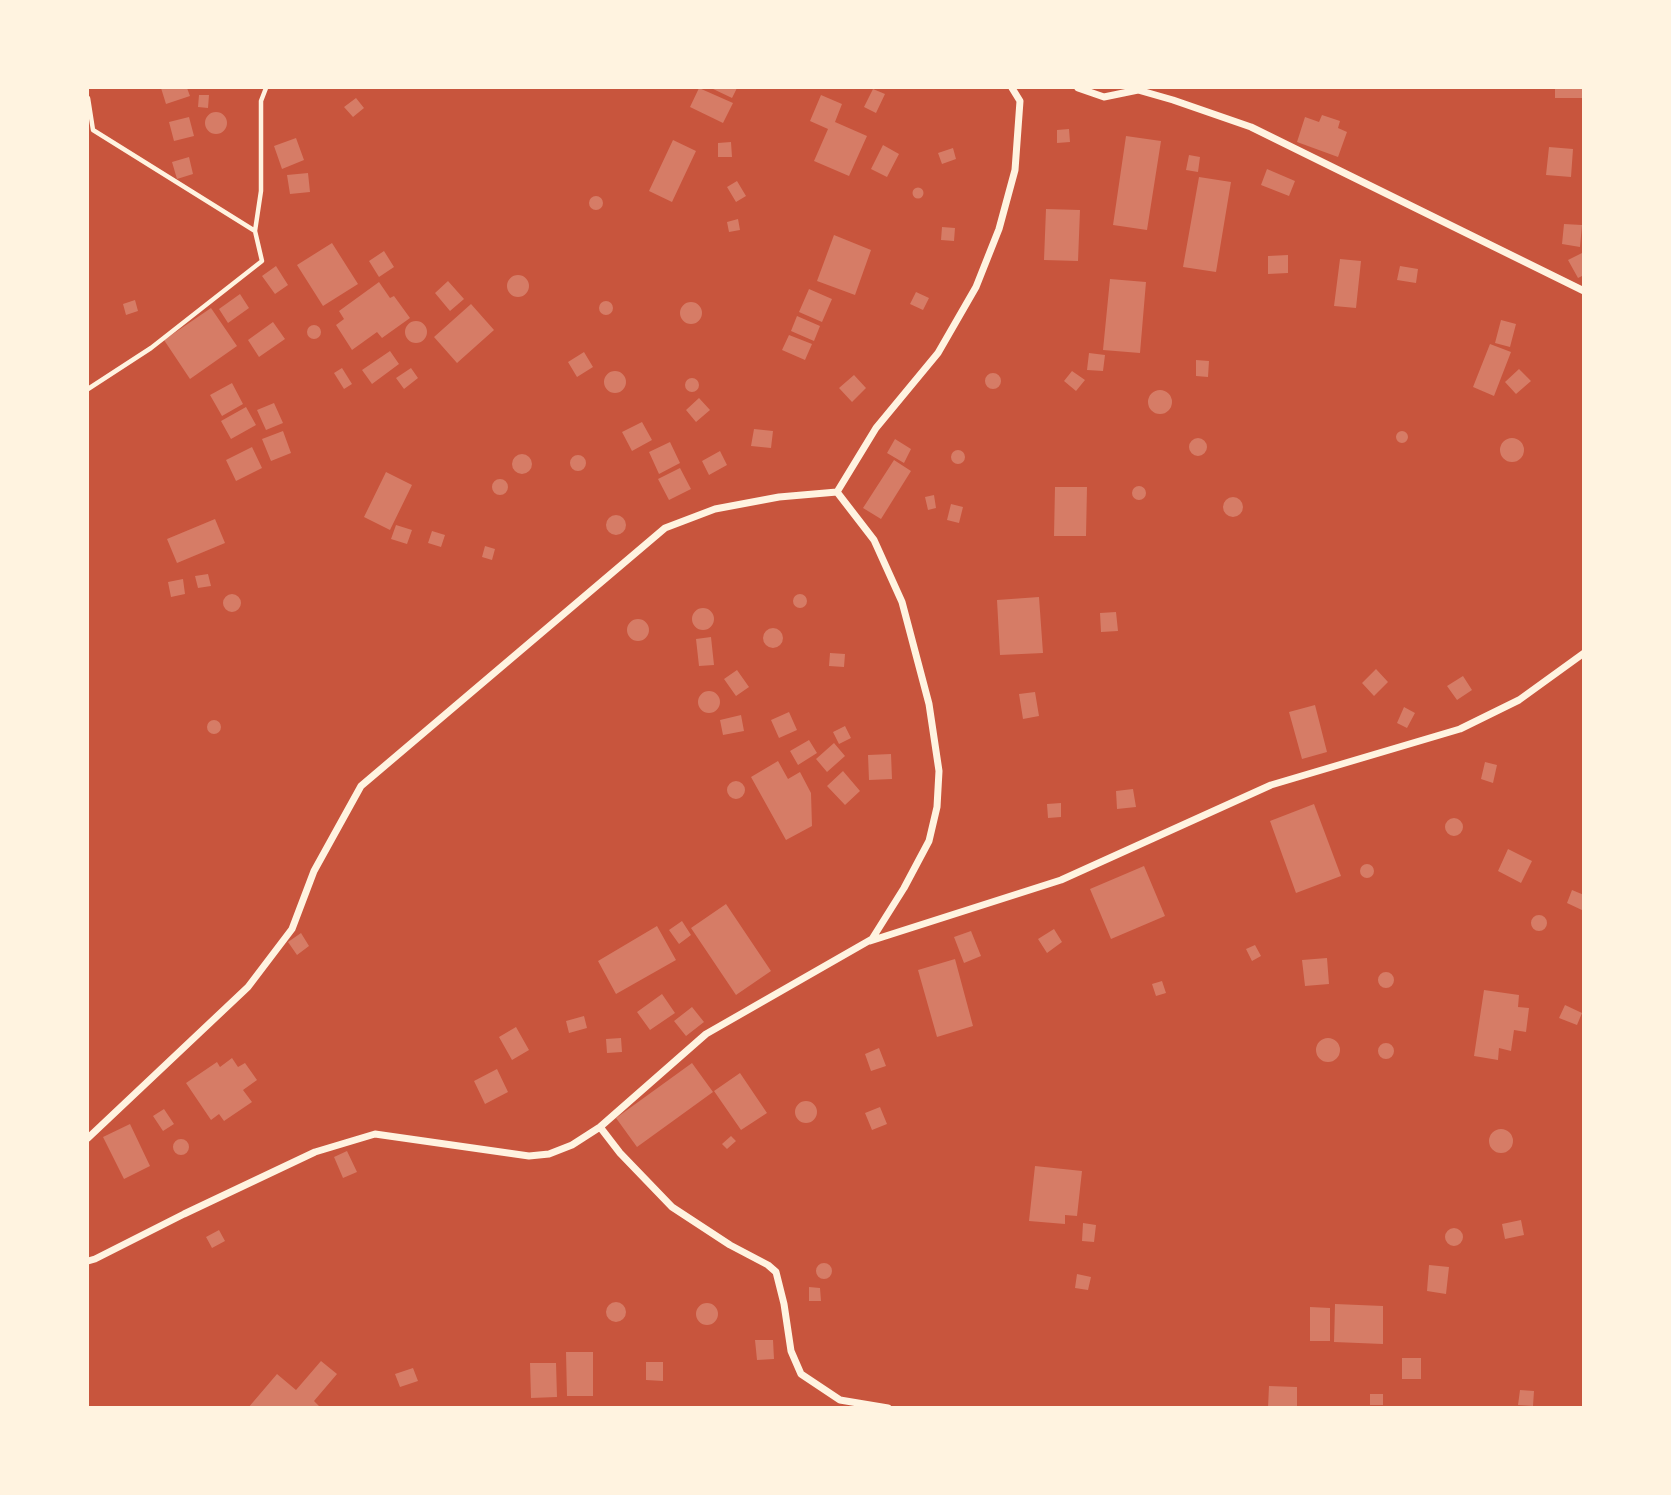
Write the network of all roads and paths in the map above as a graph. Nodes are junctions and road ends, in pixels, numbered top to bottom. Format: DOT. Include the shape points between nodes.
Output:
graph roads {
  1 [pos="266,88"];
  2 [pos="1012,88"];
  3 [pos="1078,88"];
  4 [pos="88,98"];
  5 [pos="256,231"];
  6 [pos="1584,291"];
  7 [pos="88,389"];
  8 [pos="837,492"];
  9 [pos="1584,653"];
  10 [pos="866,942"];
  11 [pos="600,1126"];
  12 [pos="88,1138"];
  13 [pos="88,1261"];
  14 [pos="888,1408"];
  1 -- 5 [label="path" via="261,101"];
  2 -- 8 [label="street" via="1020,101 1015,170 976,287 939,353 876,428"];
  3 -- 6 [label="street" via="1104,97 1138,90 1251,127"];
  4 -- 5 [label="path" via="93,130"];
  5 -- 7 [label="path" via="262,261 151,348"];
  8 -- 10 [label="street" via="874,540 902,601 929,704 939,771 929,841 904,888"];
  8 -- 12 [label="street" via="715,509 665,528 361,786 314,871 292,929 247,987"];
  9 -- 10 [label="street" via="1519,700 1460,729 1271,785 1061,880"];
  10 -- 11 [label="street" via="706,1034"];
  11 -- 13 [label="street" via="572,1145 529,1156 375,1134 315,1152"];
  11 -- 14 [label="street" via="672,1207 776,1272 791,1351 801,1374 840,1400"];
}
